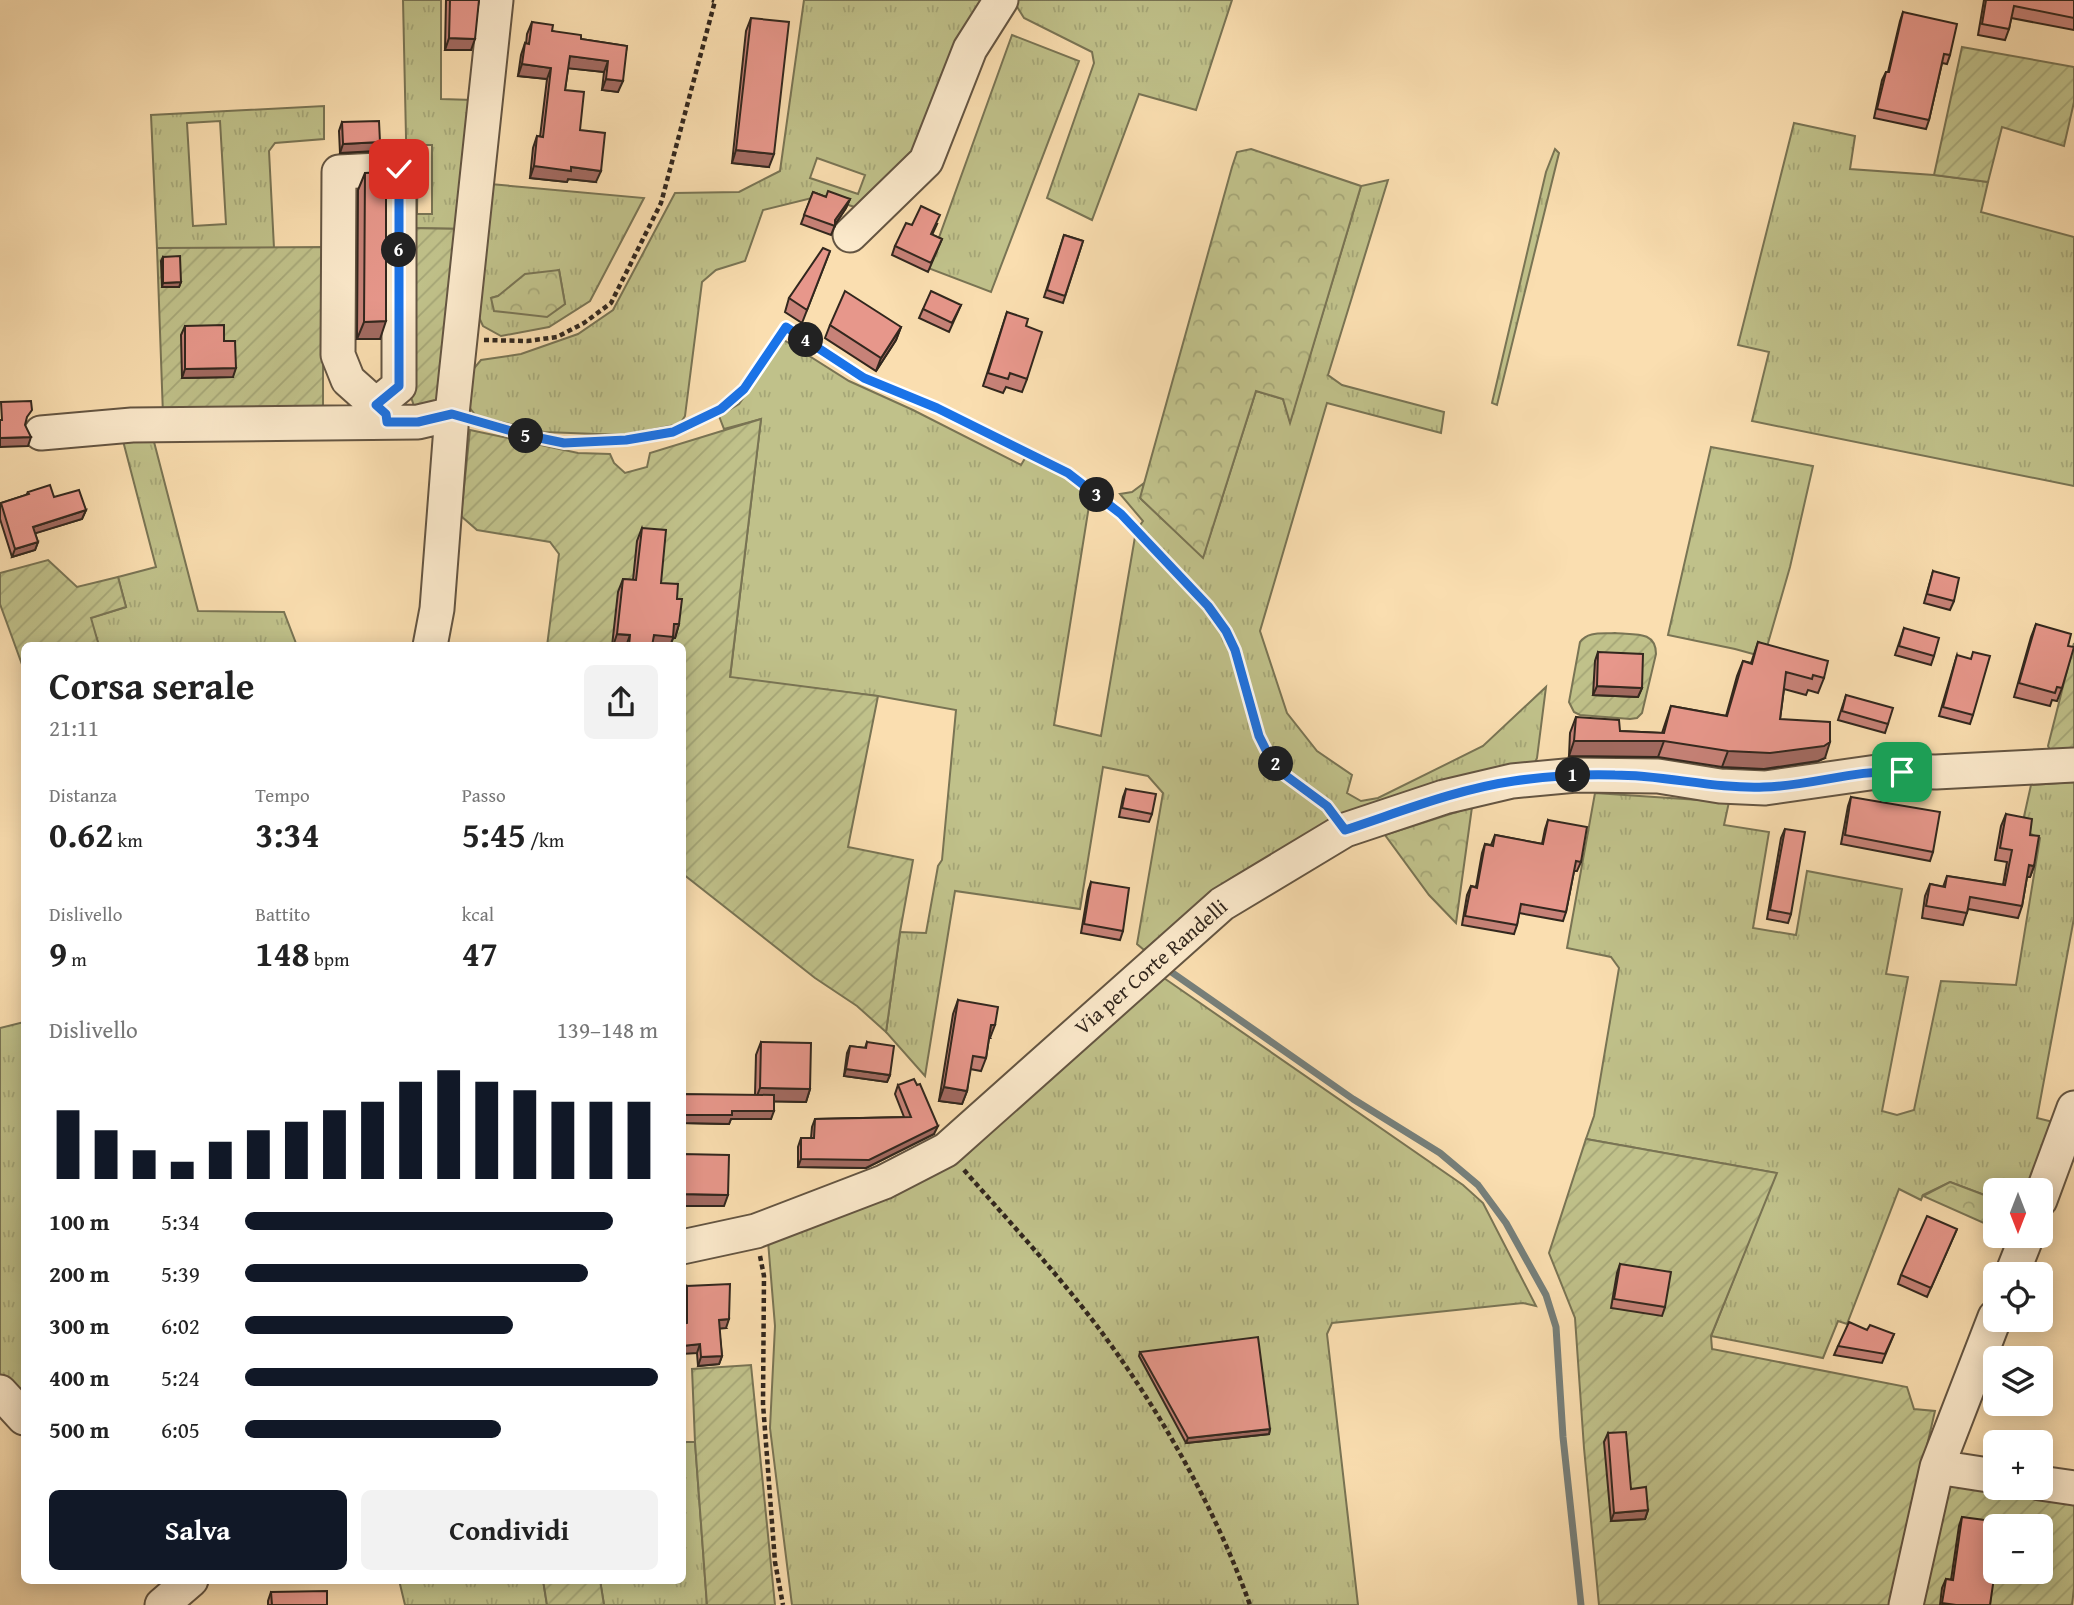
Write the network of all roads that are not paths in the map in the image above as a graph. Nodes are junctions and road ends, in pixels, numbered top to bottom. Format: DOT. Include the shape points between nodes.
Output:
graph roads {
  1 [pos="496,0"];
  2 [pos="1001,0"];
  3 [pos="850,235"];
  4 [pos="381,413"];
  5 [pos="452,414"];
  6 [pos="41,433"];
  7 [pos="431,642"];
  8 [pos="2074,765"];
  9 [pos="2074,1108"];
  10 [pos="2048,1178"];
  11 [pos="686,1246"];
  12 [pos="1989,1332"];
  13 [pos="0,1392"];
  14 [pos="21,1415"];
  15 [pos="1937,1467"];
  16 [pos="1983,1474"];
  17 [pos="2053,1485"];
  18 [pos="2074,1488"];
  19 [pos="1906,1605"];
  1 -- 5 [label="street"];
  2 -- 3 [label="street" via="970,49 926,162"];
  4 -- 4 [label="street" via="348,380 338,355 339,172 399,169 399,386"];
  4 -- 5 [label="street" via="418,422"];
  4 -- 6 [label="street"];
  5 -- 7 [label="street" via="438,608"];
  8 -- 11 [label="street, Via per Corte Randelli" via="1884,771 1765,788 1658,776 1566,776 1512,781 1444,797 1345,830 1222,904 946,1150 884,1182 756,1231"];
  9 -- 10 [label="street"];
  12 -- 15 [label="street"];
  13 -- 14 [label="street"];
  15 -- 16 [label="street"];
  15 -- 19 [label="street"];
  17 -- 18 [label="street"];
}
